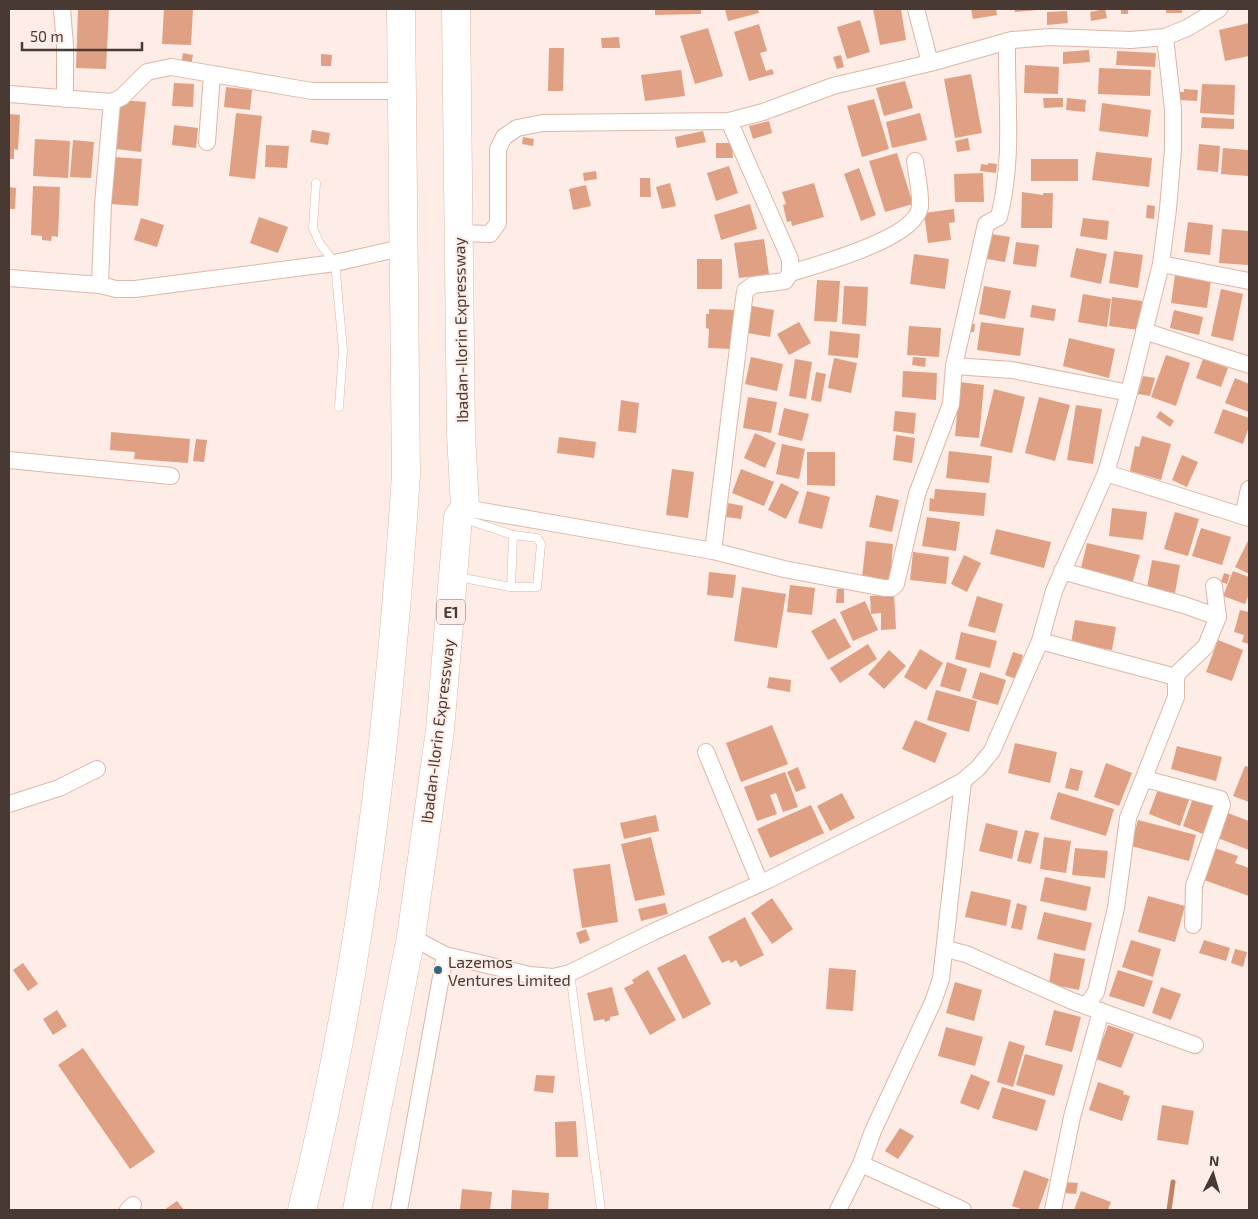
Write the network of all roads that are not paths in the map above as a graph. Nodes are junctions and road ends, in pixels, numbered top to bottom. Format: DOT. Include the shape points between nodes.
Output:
graph roads {
  1 [pos="62,9"];
  2 [pos="401,9"];
  3 [pos="456,9"];
  4 [pos="916,9"];
  5 [pos="1219,9"];
  6 [pos="1164,37"];
  7 [pos="1007,41"];
  8 [pos="930,63"];
  9 [pos="212,75"];
  10 [pos="403,91"];
  11 [pos="9,94"];
  12 [pos="65,99"];
  13 [pos="112,102"];
  14 [pos="729,120"];
  15 [pos="207,142"];
  16 [pos="915,161"];
  17 [pos="316,183"];
  18 [pos="459,233"];
  19 [pos="405,247"];
  20 [pos="335,263"];
  21 [pos="1161,264"];
  22 [pos="790,273"];
  23 [pos="9,278"];
  24 [pos="1249,282"];
  25 [pos="100,285"];
  26 [pos="1144,331"];
  27 [pos="1249,365"];
  28 [pos="954,366"];
  29 [pos="1129,393"];
  30 [pos="339,406"];
  31 [pos="9,460"];
  32 [pos="1106,473"];
  33 [pos="170,476"];
  34 [pos="1249,488"];
  35 [pos="461,513"];
  36 [pos="1246,517"];
  37 [pos="513,535"];
  38 [pos="713,551"];
  39 [pos="1062,571"];
  40 [pos="454,576"];
  41 [pos="1214,586"];
  42 [pos="511,587"];
  43 [pos="1218,617"];
  44 [pos="1040,641"];
  45 [pos="1176,678"];
  46 [pos="706,752"];
  47 [pos="97,769"];
  48 [pos="1145,778"];
  49 [pos="962,781"];
  50 [pos="9,804"];
  51 [pos="760,883"];
  52 [pos="1193,925"];
  53 [pos="411,937"];
  54 [pos="946,949"];
  55 [pos="445,955"];
  56 [pos="570,973"];
  57 [pos="1094,1008"];
  58 [pos="1196,1044"];
  59 [pos="861,1164"];
  60 [pos="302,1210"];
  61 [pos="357,1210"];
  62 [pos="399,1210"];
  63 [pos="601,1210"];
  64 [pos="838,1210"];
  65 [pos="963,1210"];
  66 [pos="1053,1210"];
  1 -- 12 [label="street" via="66,45"];
  2 -- 10 [label="highway"];
  3 -- 18 [label="highway, Ibadan-Ilorin Expressway / E1"];
  4 -- 8 [label="street"];
  5 -- 6 [label="street"];
  6 -- 7 [label="street" via="1131,40 1050,37"];
  6 -- 21 [label="street" via="1173,109 1174,149"];
  7 -- 8 [label="street"];
  7 -- 28 [label="street" via="1010,134 1006,188 999,217 986,224"];
  8 -- 14 [label="street" via="833,86 764,112"];
  9 -- 10 [label="street" via="312,91"];
  9 -- 13 [label="street" via="170,67 158,68 147,72 122,97"];
  9 -- 15 [label="street"];
  10 -- 19 [label="highway"];
  11 -- 12 [label="street"];
  12 -- 13 [label="street"];
  13 -- 25 [label="street"];
  14 -- 18 [label="street" via="543,123 517,128 504,137 498,150 496,229 490,234"];
  14 -- 22 [label="street" via="790,259"];
  16 -- 22 [label="street" via="920,208 912,220 860,252"];
  17 -- 20 [label="lane" via="313,228 320,244"];
  18 -- 35 [label="highway, Ibadan-Ilorin Expressway / E1"];
  19 -- 20 [label="street"];
  19 -- 60 [label="highway" via="406,474 390,669 351,974"];
  20 -- 25 [label="street" via="135,289"];
  20 -- 30 [label="lane" via="342,350"];
  21 -- 24 [label="street"];
  21 -- 26 [label="street"];
  22 -- 38 [label="street" via="785,280 753,285 745,292"];
  23 -- 25 [label="street"];
  26 -- 27 [label="street"];
  26 -- 29 [label="street"];
  28 -- 29 [label="street" via="1012,370"];
  28 -- 38 [label="street" via="951,404 917,494 898,578 892,588 784,569"];
  29 -- 32 [label="street"];
  31 -- 33 [label="street"];
  32 -- 36 [label="street"];
  32 -- 39 [label="street"];
  34 -- 36 [label="street"];
  35 -- 37 [label="lane"];
  35 -- 38 [label="street"];
  35 -- 40 [label="highway, Ibadan-Ilorin Expressway / E1"];
  37 -- 42 [label="lane"];
  37 -- 42 [label="lane" via="537,538 542,544 537,587"];
  39 -- 43 [label="street"];
  39 -- 44 [label="street"];
  40 -- 42 [label="lane"];
  40 -- 53 [label="highway, Ibadan-Ilorin Expressway / E1" via="440,730"];
  41 -- 43 [label="street"];
  43 -- 45 [label="street" via="1206,646 1186,663"];
  44 -- 45 [label="street"];
  44 -- 49 [label="street" via="992,751"];
  45 -- 48 [label="street" via="1176,697"];
  46 -- 51 [label="street"];
  47 -- 50 [label="street" via="59,788"];
  48 -- 52 [label="street" via="1220,800 1222,805 1194,886"];
  48 -- 57 [label="street" via="1128,818 1116,908"];
  49 -- 51 [label="street"];
  49 -- 54 [label="street"];
  51 -- 56 [label="street"];
  53 -- 55 [label="street"];
  53 -- 61 [label="highway, Ibadan-Ilorin Expressway / E1"];
  54 -- 57 [label="street" via="966,954"];
  54 -- 59 [label="street" via="933,1002"];
  55 -- 56 [label="street" via="530,975 553,977"];
  55 -- 62 [label="street"];
  56 -- 63 [label="lane"];
  57 -- 58 [label="street"];
  57 -- 66 [label="street"];
  59 -- 64 [label="street"];
  59 -- 65 [label="street"];
}
